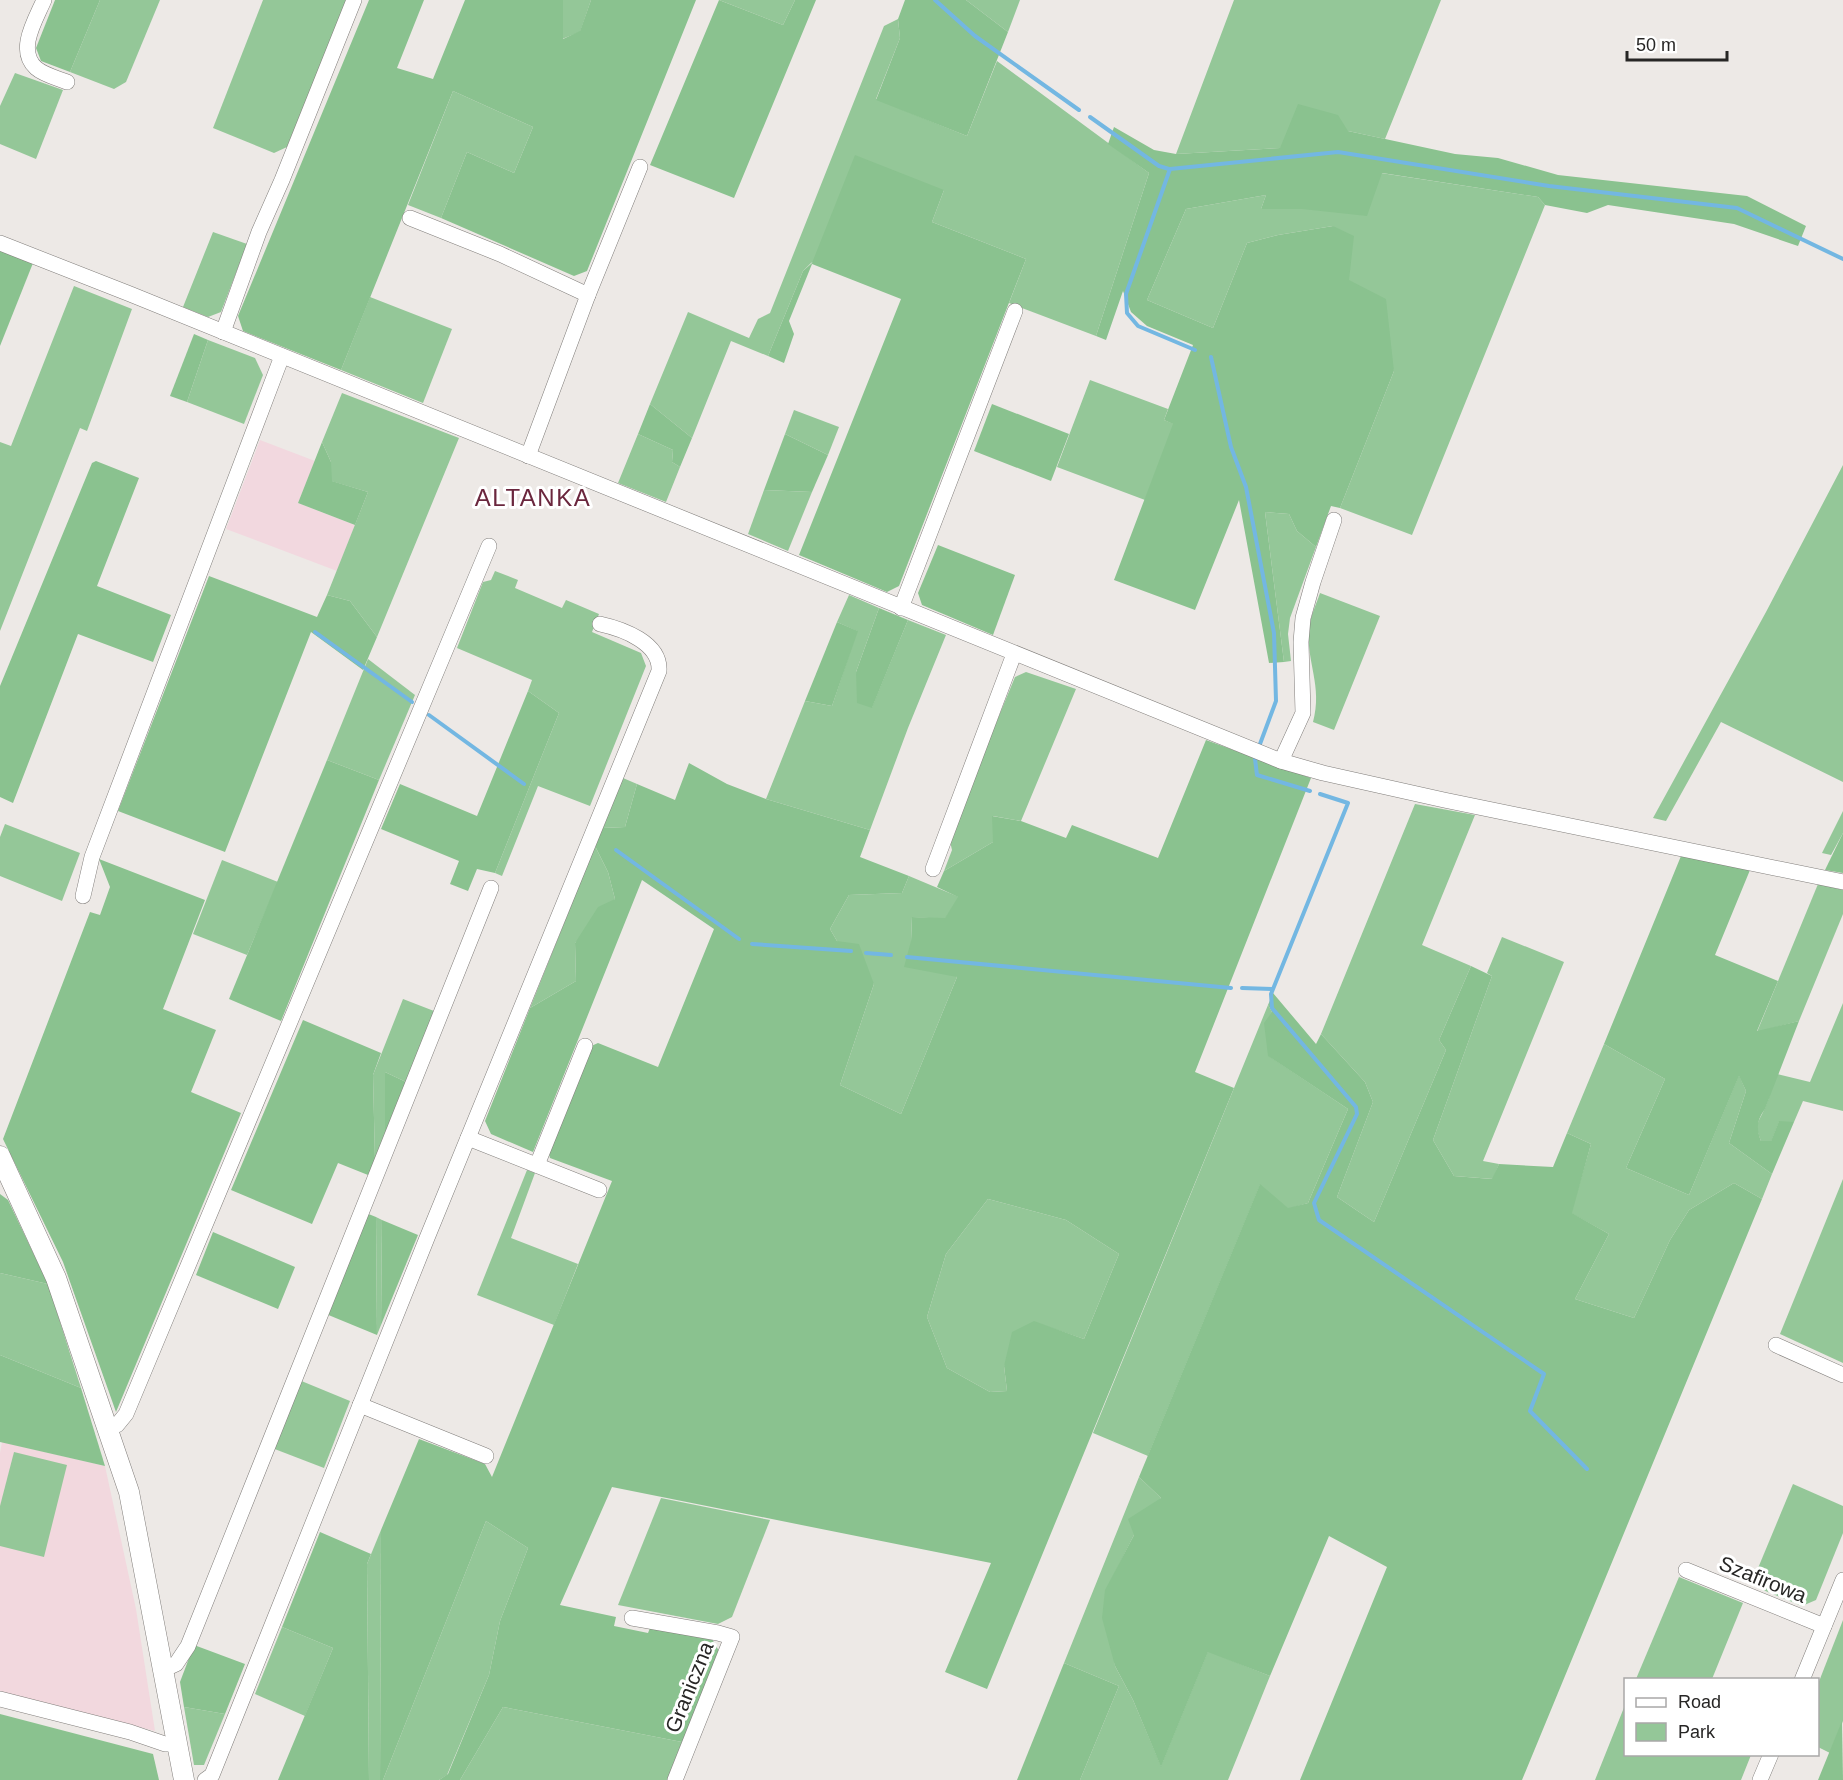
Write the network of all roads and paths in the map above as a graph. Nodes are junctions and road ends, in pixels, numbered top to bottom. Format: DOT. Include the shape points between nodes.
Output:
graph roads {
  1 [pos="44,0"];
  2 [pos="354,0"];
  3 [pos="67,82"];
  4 [pos="640,167"];
  5 [pos="410,218"];
  6 [pos="0,243"];
  7 [pos="588,295"];
  8 [pos="1016,310"];
  9 [pos="223,332"];
  10 [pos="282,356"];
  11 [pos="528,456"];
  12 [pos="1334,520"];
  13 [pos="489,546"];
  14 [pos="901,608"];
  15 [pos="600,624"];
  16 [pos="1014,654"];
  17 [pos="1281,761"];
  18 [pos="933,868"];
  19 [pos="1843,882"];
  20 [pos="491,888"];
  21 [pos="83,896"];
  22 [pos="585,1046"];
  23 [pos="468,1138"];
  24 [pos="2,1165"];
  25 [pos="537,1165"];
  26 [pos="599,1190"];
  27 [pos="1776,1345"];
  28 [pos="1843,1375"];
  29 [pos="360,1405"];
  30 [pos="108,1428"];
  31 [pos="486,1456"];
  32 [pos="1686,1570"];
  33 [pos="1843,1580"];
  34 [pos="632,1618"];
  35 [pos="1824,1626"];
  36 [pos="163,1670"];
  37 [pos="1803,1678"];
  38 [pos="0,1699"];
  39 [pos="177,1744"];
  40 [pos="1771,1756"];
  41 [pos="184,1780"];
  42 [pos="205,1780"];
  43 [pos="675,1780"];
  44 [pos="1760,1780"];
  1 -- 3 [label="street" via="27,52 36,68"];
  2 -- 9 [label="street" via="259,232"];
  4 -- 7 [label="street"];
  5 -- 7 [label="street"];
  6 -- 9 [label="street"];
  7 -- 11 [label="street"];
  8 -- 14 [label="street"];
  9 -- 10 [label="street"];
  10 -- 11 [label="street"];
  10 -- 21 [label="street" via="92,857"];
  11 -- 14 [label="street"];
  12 -- 17 [label="street" via="1303,618 1303,713"];
  13 -- 30 [label="street" via="126,1414 117,1425"];
  14 -- 16 [label="street"];
  15 -- 23 [label="street" via="639,639 652,650 660,664 659,671"];
  16 -- 17 [label="street"];
  16 -- 18 [label="street"];
  17 -- 19 [label="street" via="1444,800"];
  20 -- 36 [label="street" via="188,1646 176,1664"];
  22 -- 25 [label="street"];
  23 -- 25 [label="street"];
  23 -- 29 [label="street"];
  24 -- 30 [label="street" via="56,1278"];
  25 -- 26 [label="street"];
  27 -- 28 [label="street"];
  29 -- 31 [label="street"];
  29 -- 42 [label="street" via="212,1775"];
  30 -- 36 [label="street" via="134,1515"];
  32 -- 35 [label="street, Szafirowa"];
  33 -- 35 [label="street"];
  34 -- 43 [label="street, Graniczna" via="732,1637"];
  35 -- 37 [label="street"];
  36 -- 39 [label="street"];
  38 -- 39 [label="street"];
  39 -- 41 [label="street"];
  40 -- 44 [label="street"];
}
